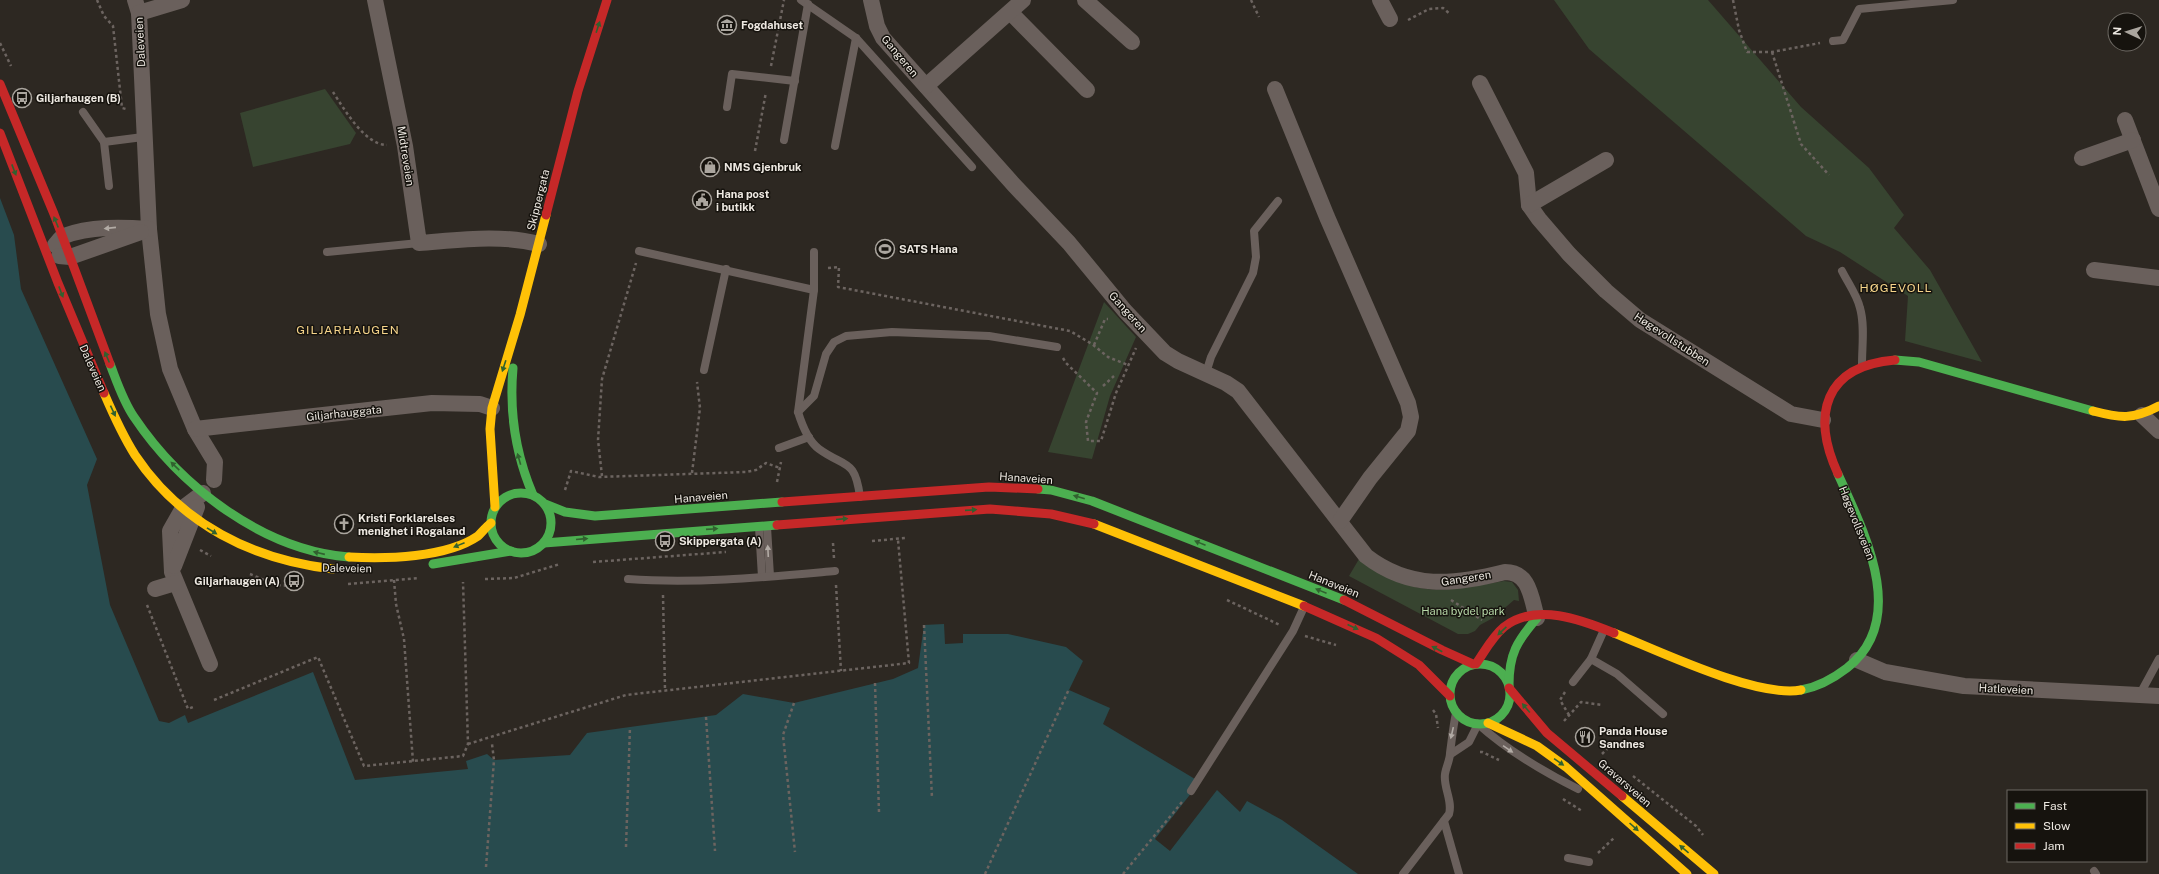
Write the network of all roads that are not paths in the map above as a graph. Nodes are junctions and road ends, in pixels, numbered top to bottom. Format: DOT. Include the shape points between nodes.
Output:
graph roads {
  1 [pos="182,0"];
  2 [pos="375,0"];
  3 [pos="607,0"];
  4 [pos="871,0"];
  5 [pos="1023,0"];
  6 [pos="1085,0"];
  7 [pos="1380,0"];
  8 [pos="1952,0"];
  9 [pos="805,2"];
  10 [pos="137,7"];
  11 [pos="1010,12"];
  12 [pos="592,15"];
  13 [pos="1390,19"];
  14 [pos="856,38"];
  15 [pos="1833,41"];
  16 [pos="1132,42"];
  17 [pos="795,80"];
  18 [pos="1480,83"];
  19 [pos="0,84"];
  20 [pos="926,86"];
  21 [pos="1275,89"];
  22 [pos="1087,90"];
  23 [pos="578,91"];
  24 [pos="726,107"];
  25 [pos="83,112"];
  26 [pos="2125,120"];
  27 [pos="0,133"];
  28 [pos="143,137"];
  29 [pos="784,140"];
  30 [pos="2133,140"];
  31 [pos="104,142"];
  32 [pos="835,146"];
  33 [pos="2082,158"];
  34 [pos="1606,160"];
  35 [pos="972,167"];
  36 [pos="109,186"];
  37 [pos="1278,201"];
  38 [pos="1529,205"];
  39 [pos="2159,210"];
  40 [pos="149,229"];
  41 [pos="62,237"];
  42 [pos="419,243"];
  43 [pos="539,244"];
  44 [pos="639,251"];
  45 [pos="327,252"];
  46 [pos="814,252"];
  47 [pos="47,255"];
  48 [pos="70,257"];
  49 [pos="726,269"];
  50 [pos="2094,270"];
  51 [pos="1842,271"];
  52 [pos="2159,278"];
  53 [pos="814,290"];
  54 [pos="520,315"];
  55 [pos="1057,347"];
  56 [pos="1862,364"];
  57 [pos="704,370"];
  58 [pos="1206,373"];
  59 [pos="2159,406"];
  60 [pos="492,408"];
  61 [pos="798,412"];
  62 [pos="2142,415"];
  63 [pos="1823,420"];
  64 [pos="195,429"];
  65 [pos="2159,430"];
  66 [pos="808,437"];
  67 [pos="781,448"];
  68 [pos="214,480"];
  69 [pos="203,493"];
  70 [pos="533,495"];
  71 [pos="860,497"];
  72 [pos="545,504"];
  73 [pos="495,507"];
  74 [pos="188,513"];
  75 [pos="1340,521"];
  76 [pos="491,523"];
  77 [pos="763,526"];
  78 [pos="544,543"];
  79 [pos="511,551"];
  80 [pos="400,566"];
  81 [pos="341,569"];
  82 [pos="835,571"];
  83 [pos="766,577"];
  84 [pos="174,578"];
  85 [pos="628,579"];
  86 [pos="155,589"];
  87 [pos="1304,606"];
  88 [pos="1537,618"];
  89 [pos="1604,629"];
  90 [pos="1591,659"];
  91 [pos="2159,659"];
  92 [pos="1857,660"];
  93 [pos="210,664"];
  94 [pos="1474,664"];
  95 [pos="1573,682"];
  96 [pos="1509,686"];
  97 [pos="2140,694"];
  98 [pos="1450,696"];
  99 [pos="2159,696"];
  100 [pos="1456,713"];
  101 [pos="1663,714"];
  102 [pos="1488,723"];
  103 [pos="1478,724"];
  104 [pos="1450,754"];
  105 [pos="1191,791"];
  106 [pos="1604,802"];
  107 [pos="1444,821"];
  108 [pos="1568,858"];
  109 [pos="1589,862"];
  110 [pos="1403,874"];
  111 [pos="1459,874"];
  112 [pos="1687,874"];
  113 [pos="1714,874"];
  1 -- 10 [label="street"];
  2 -- 42 [label="street, Midtreveien" via="405,146"];
  23 -- 3 [label="main road, Skippergata, one-way"];
  4 -- 20 [label="street, Gangeren" via="877,26 884,38"];
  5 -- 11 [label="street, Gangeren"];
  6 -- 16 [label="street"];
  7 -- 13 [label="street"];
  8 -- 15 [label="lane" via="1859,9 1843,40"];
  9 -- 14 [label="lane"];
  9 -- 17 [label="lane"];
  10 -- 28 [label="street, Daleveien"];
  11 -- 20 [label="street, Gangeren"];
  11 -- 22 [label="street"];
  12 -- 23 [label="main road, Skippergata"];
  14 -- 32 [label="lane"];
  14 -- 35 [label="lane"];
  17 -- 24 [label="lane" via="732,74"];
  17 -- 29 [label="lane"];
  18 -- 38 [label="street" via="1526,173"];
  41 -- 19 [label="main road, Daleveien, one-way"];
  20 -- 58 [label="street, Gangeren" via="1069,243 1146,333 1172,357"];
  21 -- 75 [label="street" via="1327,217 1408,403 1411,417 1408,431"];
  23 -- 43 [label="main road, Skippergata"];
  25 -- 31 [label="lane"];
  26 -- 30 [label="street"];
  27 -- 47 [label="main road, Daleveien, one-way"];
  28 -- 31 [label="lane"];
  28 -- 40 [label="street, Daleveien"];
  30 -- 33 [label="street"];
  30 -- 39 [label="street"];
  31 -- 36 [label="lane"];
  34 -- 38 [label="street"];
  37 -- 58 [label="lane" via="1254,231 1256,257 1253,273 1211,357"];
  38 -- 63 [label="street, Høgevollstubben" via="1569,254 1640,320 1791,414"];
  40 -- 41 [label="street, one-way" via="114,228"];
  40 -- 48 [label="street"];
  40 -- 64 [label="street, Daleveien" via="158,314 170,369"];
  41 -- 47 [label="street"];
  41 -- 48 [label="main road, Daleveien"];
  42 -- 43 [label="street" via="484,238 522,240"];
  42 -- 45 [label="lane"];
  43 -- 54 [label="main road, Skippergata"];
  44 -- 49 [label="lane"];
  46 -- 53 [label="lane"];
  47 -- 48 [label="street"];
  47 -- 74 [label="main road, Daleveien, one-way" via="131,450 168,495"];
  69 -- 48 [label="main road, Daleveien, one-way" via="168,458 133,416 99,338"];
  49 -- 53 [label="lane"];
  49 -- 57 [label="lane"];
  50 -- 52 [label="street"];
  51 -- 56 [label="lane" via="1860,307"];
  53 -- 61 [label="lane"];
  54 -- 60 [label="main road, Skippergata, one-way"];
  70 -- 54 [label="main road, Skippergata, one-way" via="517,455 510,402"];
  55 -- 61 [label="lane" via="989,336 892,332 846,336 834,342 826,354 814,396"];
  56 -- 62 [label="main road, Høgevollsveien" via="1875,360 1902,358 2002,384 2101,414 2115,417"];
  56 -- 63 [label="main road, Høgevollsveien" via="1842,379 1826,404"];
  58 -- 75 [label="street, Gangeren" via="1238,391"];
  59 -- 62 [label="main road, Høgevollsveien"];
  60 -- 64 [label="street, Giljarhauggata" via="472,404 432,403"];
  60 -- 73 [label="main road, Skippergata" via="490,429"];
  61 -- 66 [label="lane"];
  62 -- 65 [label="street"];
  63 -- 92 [label="main road, Høgevollsveien" via="1828,452 1875,568 1879,592 1879,610 1873,630"];
  64 -- 68 [label="street, Daleveien" via="215,462"];
  66 -- 67 [label="lane"];
  66 -- 71 [label="lane" via="818,449 849,464 858,480"];
  69 -- 74 [label="street"];
  76 -- 69 [label="main road, Daleveien, one-way" via="477,536 449,548 386,557 335,556 306,550 261,530"];
  70 -- 72 [label="main road"];
  70 -- 73 [label="main road" via="516,493"];
  71 -- 72 [label="main road, Hanaveien" via="595,516 565,512"];
  94 -- 71 [label="main road, Hanaveien, one-way" via="1438,649 1352,603 1140,518 1070,495 1031,488 997,487"];
  72 -- 78 [label="main road" via="550,513 551,524"];
  73 -- 76 [label="main road"];
  74 -- 81 [label="main road, Daleveien, one-way" via="227,539 263,556 297,564"];
  74 -- 84 [label="street" via="170,531"];
  75 -- 88 [label="street, Gangeren" via="1366,556 1376,564 1413,579 1431,583 1454,582 1505,572 1522,576"];
  76 -- 79 [label="main road" via="496,540"];
  78 -- 77 [label="main road, one-way"];
  77 -- 83 [label="lane"];
  77 -- 87 [label="main road, one-way" via="990,509 1030,509 1087,521"];
  78 -- 79 [label="main road" via="532,551"];
  79 -- 80 [label="main road" via="453,562"];
  82 -- 83 [label="lane"];
  83 -- 85 [label="lane" via="663,581"];
  84 -- 86 [label="street"];
  84 -- 93 [label="street"];
  87 -- 98 [label="main road, one-way" via="1399,651 1419,665"];
  87 -- 105 [label="lane" via="1293,631"];
  88 -- 89 [label="main road, Høgevollsveien" via="1547,615 1562,616"];
  88 -- 94 [label="main road, Høgevollsveien, one-way" via="1514,621 1499,632"];
  88 -- 96 [label="main road" via="1512,653 1508,666"];
  89 -- 90 [label="lane"];
  89 -- 92 [label="main road, Høgevollsveien" via="1699,668 1766,690 1787,692 1810,689 1837,677"];
  90 -- 95 [label="lane"];
  90 -- 101 [label="lane" via="1617,674"];
  91 -- 97 [label="lane"];
  92 -- 97 [label="street, Hatleveien" via="1885,672 1964,686"];
  94 -- 96 [label="main road" via="1492,666 1499,670"];
  94 -- 98 [label="main road" via="1465,667 1453,680"];
  96 -- 102 [label="main road" via="1508,706 1503,713"];
  113 -- 96 [label="main road, Gravarsveien, one-way" via="1547,733"];
  97 -- 99 [label="street, Hatleveien"];
  98 -- 100 [label="main road"];
  100 -- 103 [label="main road"];
  100 -- 104 [label="lane, one-way" via="1450,739"];
  102 -- 103 [label="main road"];
  102 -- 106 [label="main road, one-way" via="1536,746 1566,767"];
  103 -- 104 [label="lane" via="1469,742"];
  103 -- 106 [label="lane, one-way" via="1497,741 1527,760"];
  104 -- 107 [label="lane" via="1445,786 1450,810"];
  106 -- 112 [label="main road, one-way"];
  107 -- 110 [label="lane"];
  107 -- 111 [label="lane"];
  108 -- 109 [label="lane"];
}
